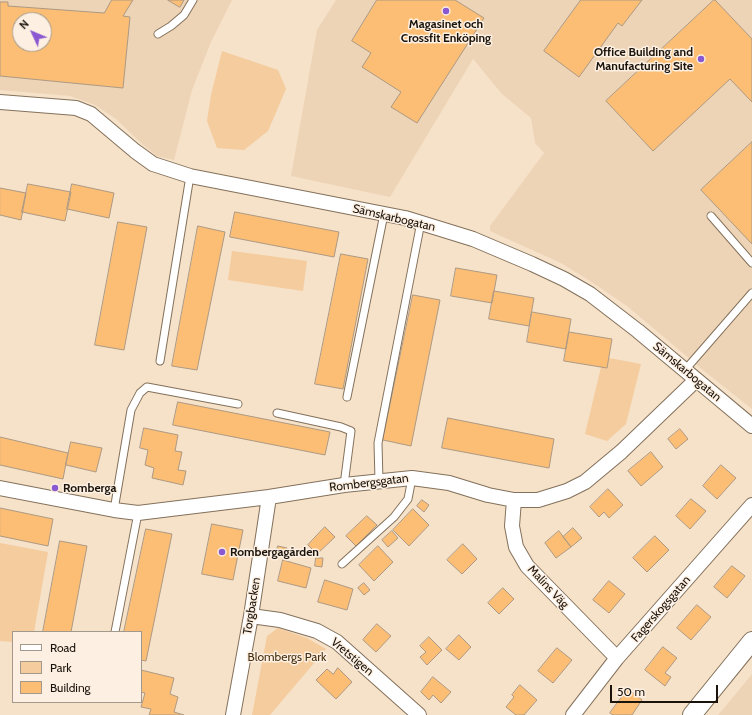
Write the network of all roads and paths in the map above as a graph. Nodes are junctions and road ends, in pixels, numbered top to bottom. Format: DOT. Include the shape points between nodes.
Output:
graph roads {
  1 [pos="193,0"];
  2 [pos="158,34"];
  3 [pos="0,102"];
  4 [pos="190,176"];
  5 [pos="384,214"];
  6 [pos="711,216"];
  7 [pos="421,222"];
  8 [pos="752,263"];
  9 [pos="752,294"];
  10 [pos="160,361"];
  11 [pos="685,370"];
  12 [pos="696,380"];
  13 [pos="347,397"];
  14 [pos="238,404"];
  15 [pos="277,413"];
  16 [pos="752,426"];
  17 [pos="412,478"];
  18 [pos="379,481"];
  19 [pos="344,485"];
  20 [pos="0,488"];
  21 [pos="269,497"];
  22 [pos="514,500"];
  23 [pos="752,505"];
  24 [pos="114,510"];
  25 [pos="138,513"];
  26 [pos="342,564"];
  27 [pos="250,616"];
  28 [pos="115,631"];
  29 [pos="752,641"];
  30 [pos="617,658"];
  31 [pos="233,715"];
  32 [pos="419,715"];
  33 [pos="573,715"];
  34 [pos="692,715"];
  1 -- 2 [label="lane" via="184,14"];
  3 -- 4 [label="street, Sämskarbogatan" via="76,108 91,114 153,164"];
  4 -- 5 [label="street, Sämskarbogatan"];
  4 -- 10 [label="lane"];
  5 -- 7 [label="street, Sämskarbogatan"];
  5 -- 13 [label="lane"];
  6 -- 8 [label="lane"];
  7 -- 11 [label="street, Sämskarbogatan" via="473,239 564,279 590,294"];
  7 -- 18 [label="lane" via="378,443"];
  9 -- 11 [label="lane"];
  11 -- 12 [label="street, Sämskarbogatan"];
  12 -- 16 [label="street, Sämskarbogatan"];
  12 -- 22 [label="street, Rombergsgatan" via="621,452 585,482 538,500"];
  14 -- 24 [label="lane" via="147,387 140,393 131,410"];
  15 -- 19 [label="lane" via="351,431"];
  17 -- 18 [label="street, Rombergsgatan"];
  17 -- 22 [label="street, Rombergsgatan" via="449,483"];
  17 -- 26 [label="lane" via="408,499 394,517"];
  18 -- 19 [label="street, Rombergsgatan"];
  19 -- 21 [label="street, Rombergsgatan"];
  20 -- 24 [label="street, Rombergsgatan"];
  21 -- 25 [label="street, Rombergsgatan"];
  21 -- 27 [label="street, Torgbacken"];
  22 -- 30 [label="street, Malins Väg" via="512,526 516,547 527,566"];
  23 -- 30 [label="street, Fagerskogsgatan"];
  24 -- 25 [label="street, Rombergsgatan"];
  25 -- 28 [label="lane"];
  27 -- 31 [label="street, Torgbacken"];
  27 -- 32 [label="street, Vretstigen" via="280,620 317,631 337,642"];
  29 -- 34 [label="street"];
  30 -- 33 [label="street, Fagerskogsgatan"];
}
